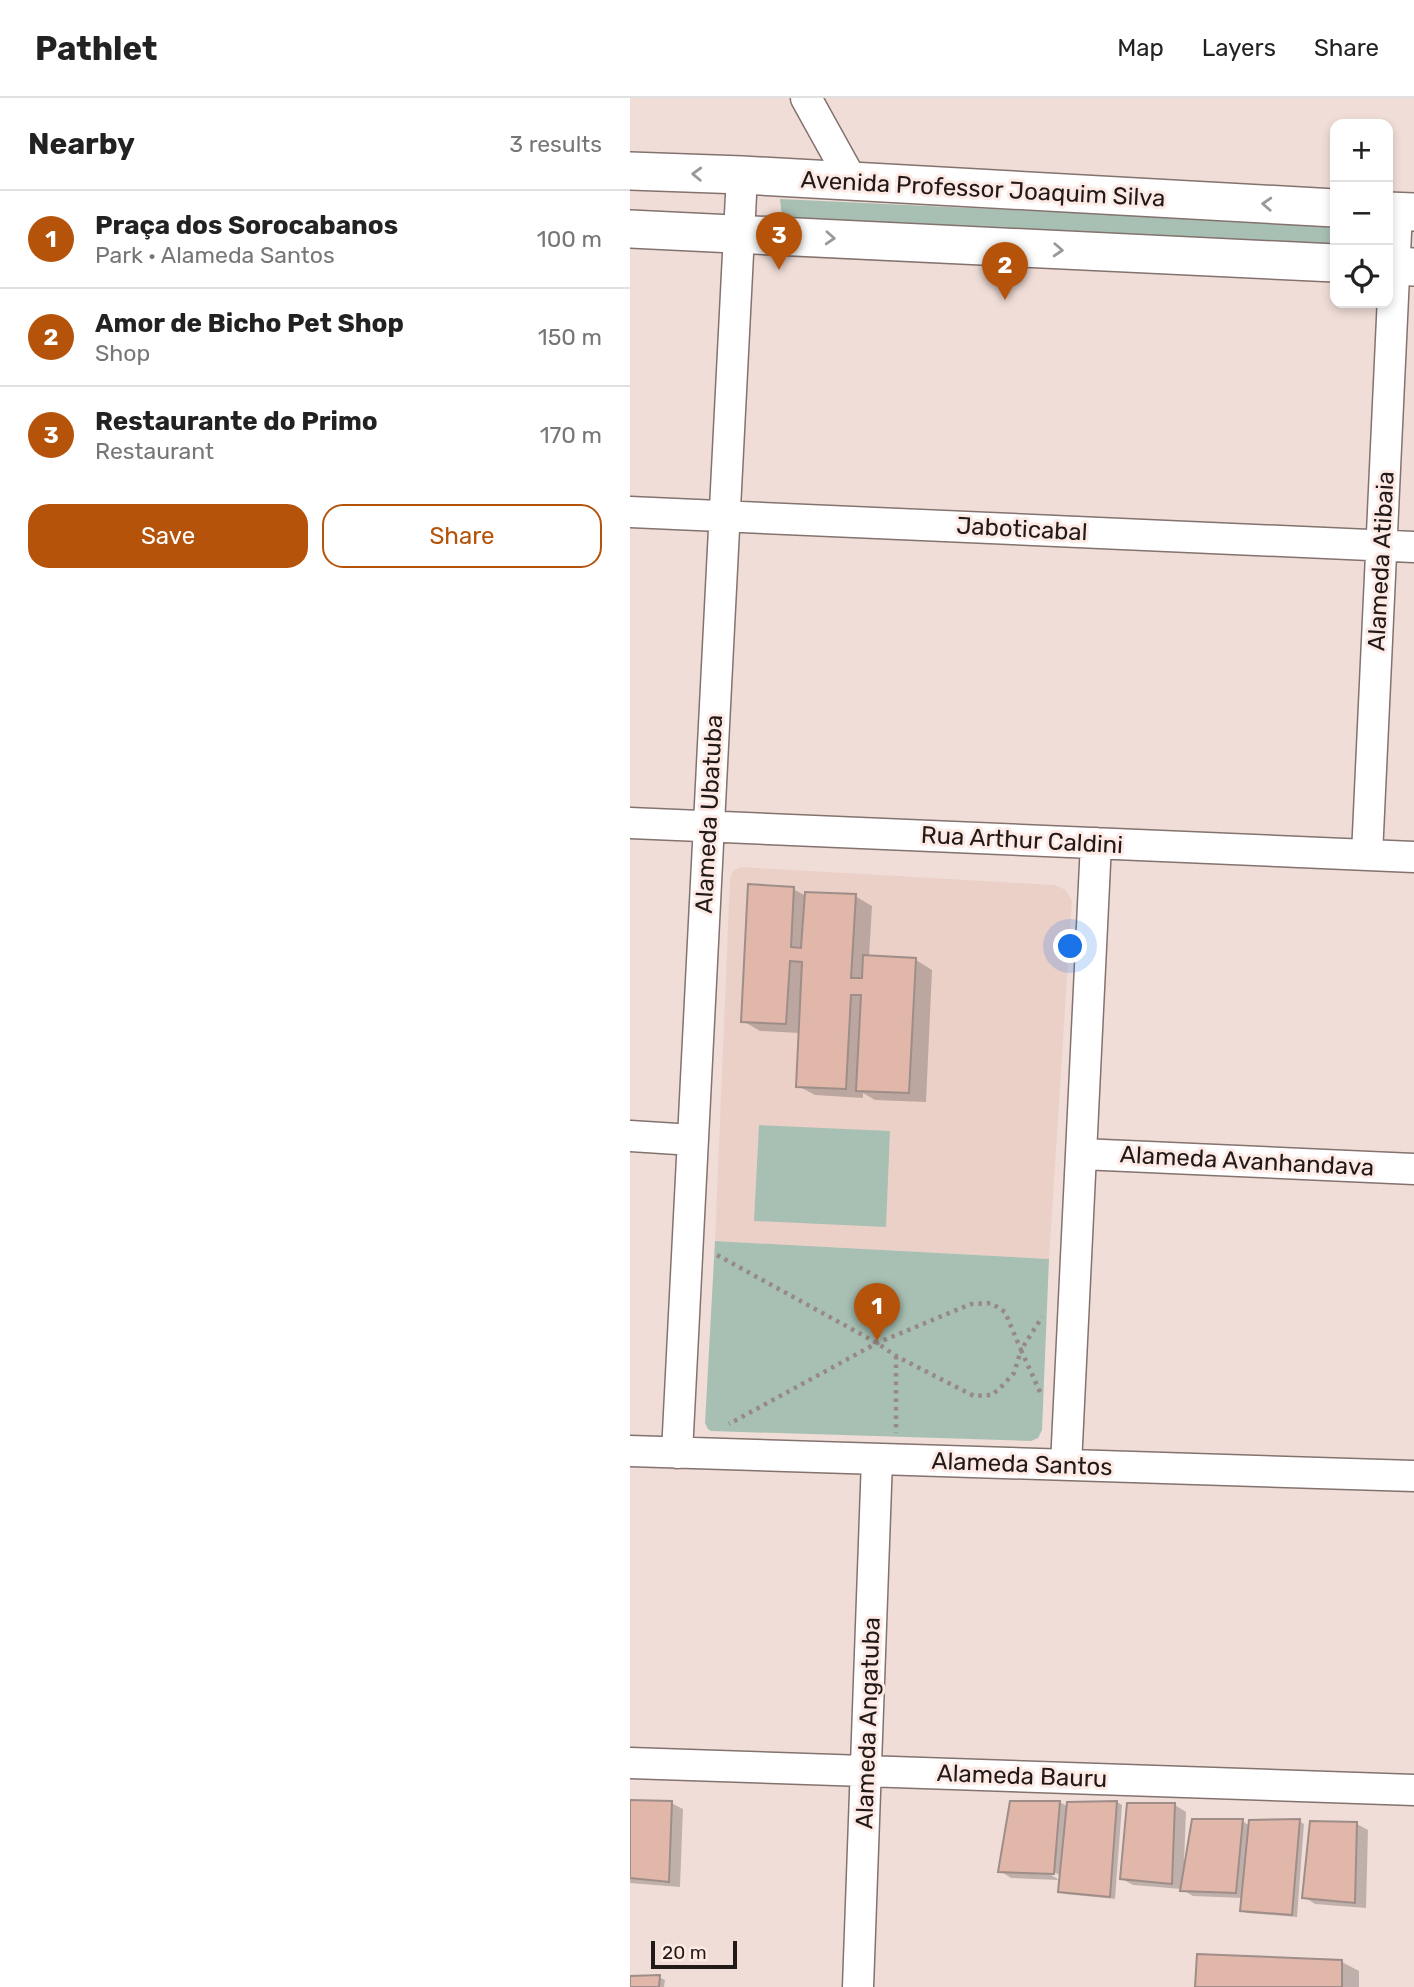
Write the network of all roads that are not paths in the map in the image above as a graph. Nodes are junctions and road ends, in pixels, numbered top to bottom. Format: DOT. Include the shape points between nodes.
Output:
graph roads {
  1 [pos="806,98"];
  2 [pos="630,171"];
  3 [pos="742,175"];
  4 [pos="852,181"];
  5 [pos="1330,208"];
  6 [pos="1400,211"];
  7 [pos="630,229"];
  8 [pos="738,234"];
  9 [pos="1330,263"];
  10 [pos="1399,266"];
  11 [pos="630,512"];
  12 [pos="724,516"];
  13 [pos="1382,545"];
  14 [pos="1414,547"];
  15 [pos="630,822"];
  16 [pos="709,826"];
  17 [pos="1096,843"];
  18 [pos="1367,855"];
  19 [pos="1414,857"];
  20 [pos="630,1136"];
  21 [pos="693,1140"];
  22 [pos="1081,1154"];
  23 [pos="1414,1168"];
  24 [pos="630,1451"];
  25 [pos="677,1453"];
  26 [pos="887,1460"];
  27 [pos="1066,1465"];
  28 [pos="1414,1476"];
  29 [pos="630,1763"];
  30 [pos="866,1771"];
  31 [pos="1414,1790"];
  32 [pos="858,1987"];
  1 -- 4 [label="street"];
  3 -- 2 [label="main road, Avenida Professor Joaquim Silva, one-way"];
  3 -- 4 [label="main road, Avenida Professor Joaquim Silva"];
  3 -- 8 [label="street, Alameda Ubatuba"];
  5 -- 4 [label="main road, Avenida Professor Joaquim Silva, one-way"];
  6 -- 10 [label="street"];
  7 -- 8 [label="main road"];
  8 -- 9 [label="main road, one-way"];
  8 -- 12 [label="street, Alameda Ubatuba"];
  10 -- 13 [label="street, Alameda Atibaia"];
  11 -- 12 [label="street, Jaboticabal"];
  12 -- 13 [label="street, Jaboticabal"];
  12 -- 16 [label="street, Alameda Ubatuba"];
  13 -- 14 [label="street, Jaboticabal"];
  13 -- 18 [label="street, Alameda Atibaia"];
  15 -- 16 [label="street, Rua Arthur Caldini"];
  16 -- 17 [label="street, Rua Arthur Caldini"];
  16 -- 21 [label="street, Alameda Ubatuba"];
  17 -- 18 [label="street, Rua Arthur Caldini"];
  17 -- 22 [label="street"];
  18 -- 19 [label="street, Rua Arthur Caldini"];
  20 -- 21 [label="street"];
  21 -- 25 [label="street, Alameda Ubatuba"];
  22 -- 23 [label="street, Alameda Avanhandava"];
  22 -- 27 [label="street"];
  24 -- 25 [label="street, Alameda Santos"];
  25 -- 26 [label="street, Alameda Santos"];
  26 -- 27 [label="street, Alameda Santos"];
  26 -- 30 [label="street, Alameda Angatuba"];
  27 -- 28 [label="street, Alameda Santos"];
  29 -- 30 [label="street, Alameda Bauru"];
  30 -- 31 [label="street, Alameda Bauru"];
  30 -- 32 [label="street, Alameda Angatuba"];
}
